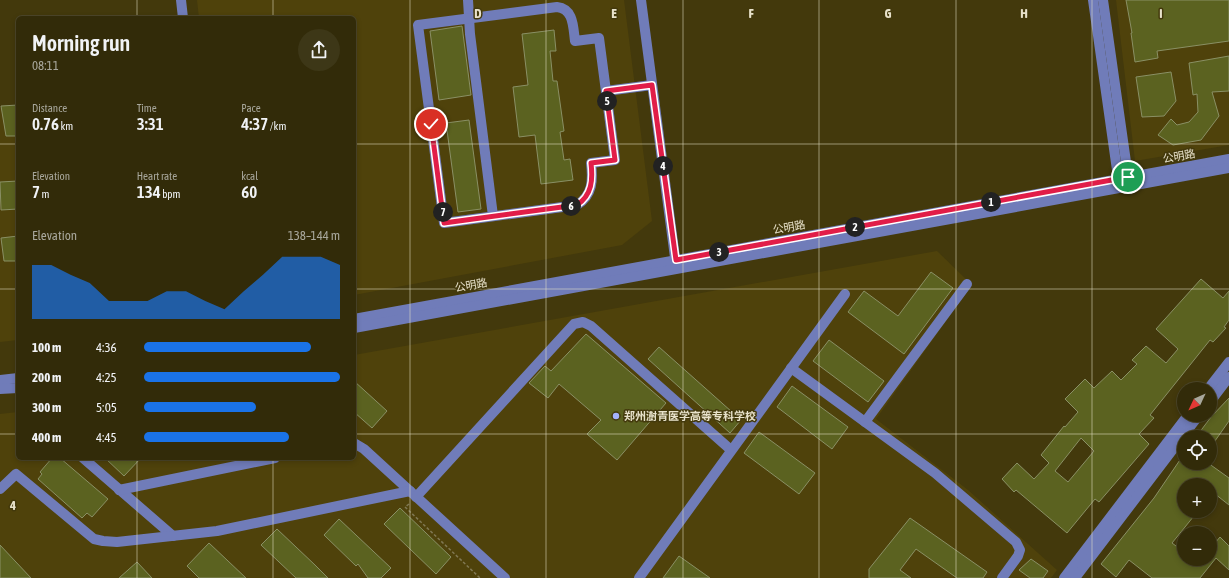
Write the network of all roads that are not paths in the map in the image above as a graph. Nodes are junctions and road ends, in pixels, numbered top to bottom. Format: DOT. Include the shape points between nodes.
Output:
graph roads {
  1 [pos="181,0"];
  2 [pos="468,0"];
  3 [pos="640,0"];
  4 [pos="1093,0"];
  5 [pos="1103,0"];
  6 [pos="183,16"];
  7 [pos="470,18"];
  8 [pos="652,85"];
  9 [pos="606,91"];
  10 [pos="1229,159"];
  11 [pos="1229,168"];
  12 [pos="1124,183"];
  13 [pos="493,216"];
  14 [pos="676,264"];
  15 [pos="967,284"];
  16 [pos="845,294"];
  17 [pos="356,319"];
  18 [pos="356,328"];
  19 [pos="1229,362"];
  20 [pos="791,368"];
  21 [pos="1229,377"];
  22 [pos="16,378"];
  23 [pos="0,380"];
  24 [pos="1213,382"];
  25 [pos="16,388"];
  26 [pos="0,389"];
  27 [pos="1217,393"];
  28 [pos="865,422"];
  29 [pos="1183,422"];
  30 [pos="1194,422"];
  31 [pos="356,445"];
  32 [pos="731,450"];
  33 [pos="85,460"];
  34 [pos="265,460"];
  35 [pos="0,489"];
  36 [pos="119,490"];
  37 [pos="413,494"];
  38 [pos="173,536"];
  39 [pos="506,578"];
  40 [pos="639,578"];
  41 [pos="1002,578"];
  42 [pos="1064,578"];
  43 [pos="1075,578"];
  1 -- 6 [label="street"];
  2 -- 7 [label="street"];
  3 -- 8 [label="street"];
  4 -- 12 [label="street"];
  5 -- 12 [label="street"];
  7 -- 9 [label="street" via="557,7 564,9 571,17 575,41 599,38"];
  7 -- 13 [label="street"];
  7 -- 13 [label="street" via="418,25 444,223"];
  8 -- 9 [label="street"];
  8 -- 14 [label="street"];
  9 -- 13 [label="street" via="615,160 591,163 593,179 590,191 583,202 577,205"];
  10 -- 12 [label="street, 公明路"];
  11 -- 12 [label="street, 公明路"];
  12 -- 14 [label="street, 公明路"];
  14 -- 17 [label="street, 公明路"];
  14 -- 18 [label="street, 公明路"];
  15 -- 28 [label="street"];
  16 -- 20 [label="street"];
  19 -- 24 [label="street"];
  20 -- 28 [label="street"];
  20 -- 32 [label="street"];
  21 -- 27 [label="street"];
  22 -- 23 [label="street"];
  25 -- 26 [label="street"];
  28 -- 41 [label="street" via="935,473 1016,542 1020,550 1018,556"];
  29 -- 42 [label="street"];
  30 -- 43 [label="street"];
  31 -- 37 [label="street" via="364,449"];
  32 -- 37 [label="street" via="591,326 579,323 574,324"];
  32 -- 40 [label="street"];
  33 -- 36 [label="street"];
  34 -- 36 [label="street"];
  35 -- 38 [label="street" via="16,474 94,539 117,542"];
  36 -- 38 [label="street"];
  37 -- 38 [label="street" via="217,531"];
  37 -- 39 [label="street"];
}
